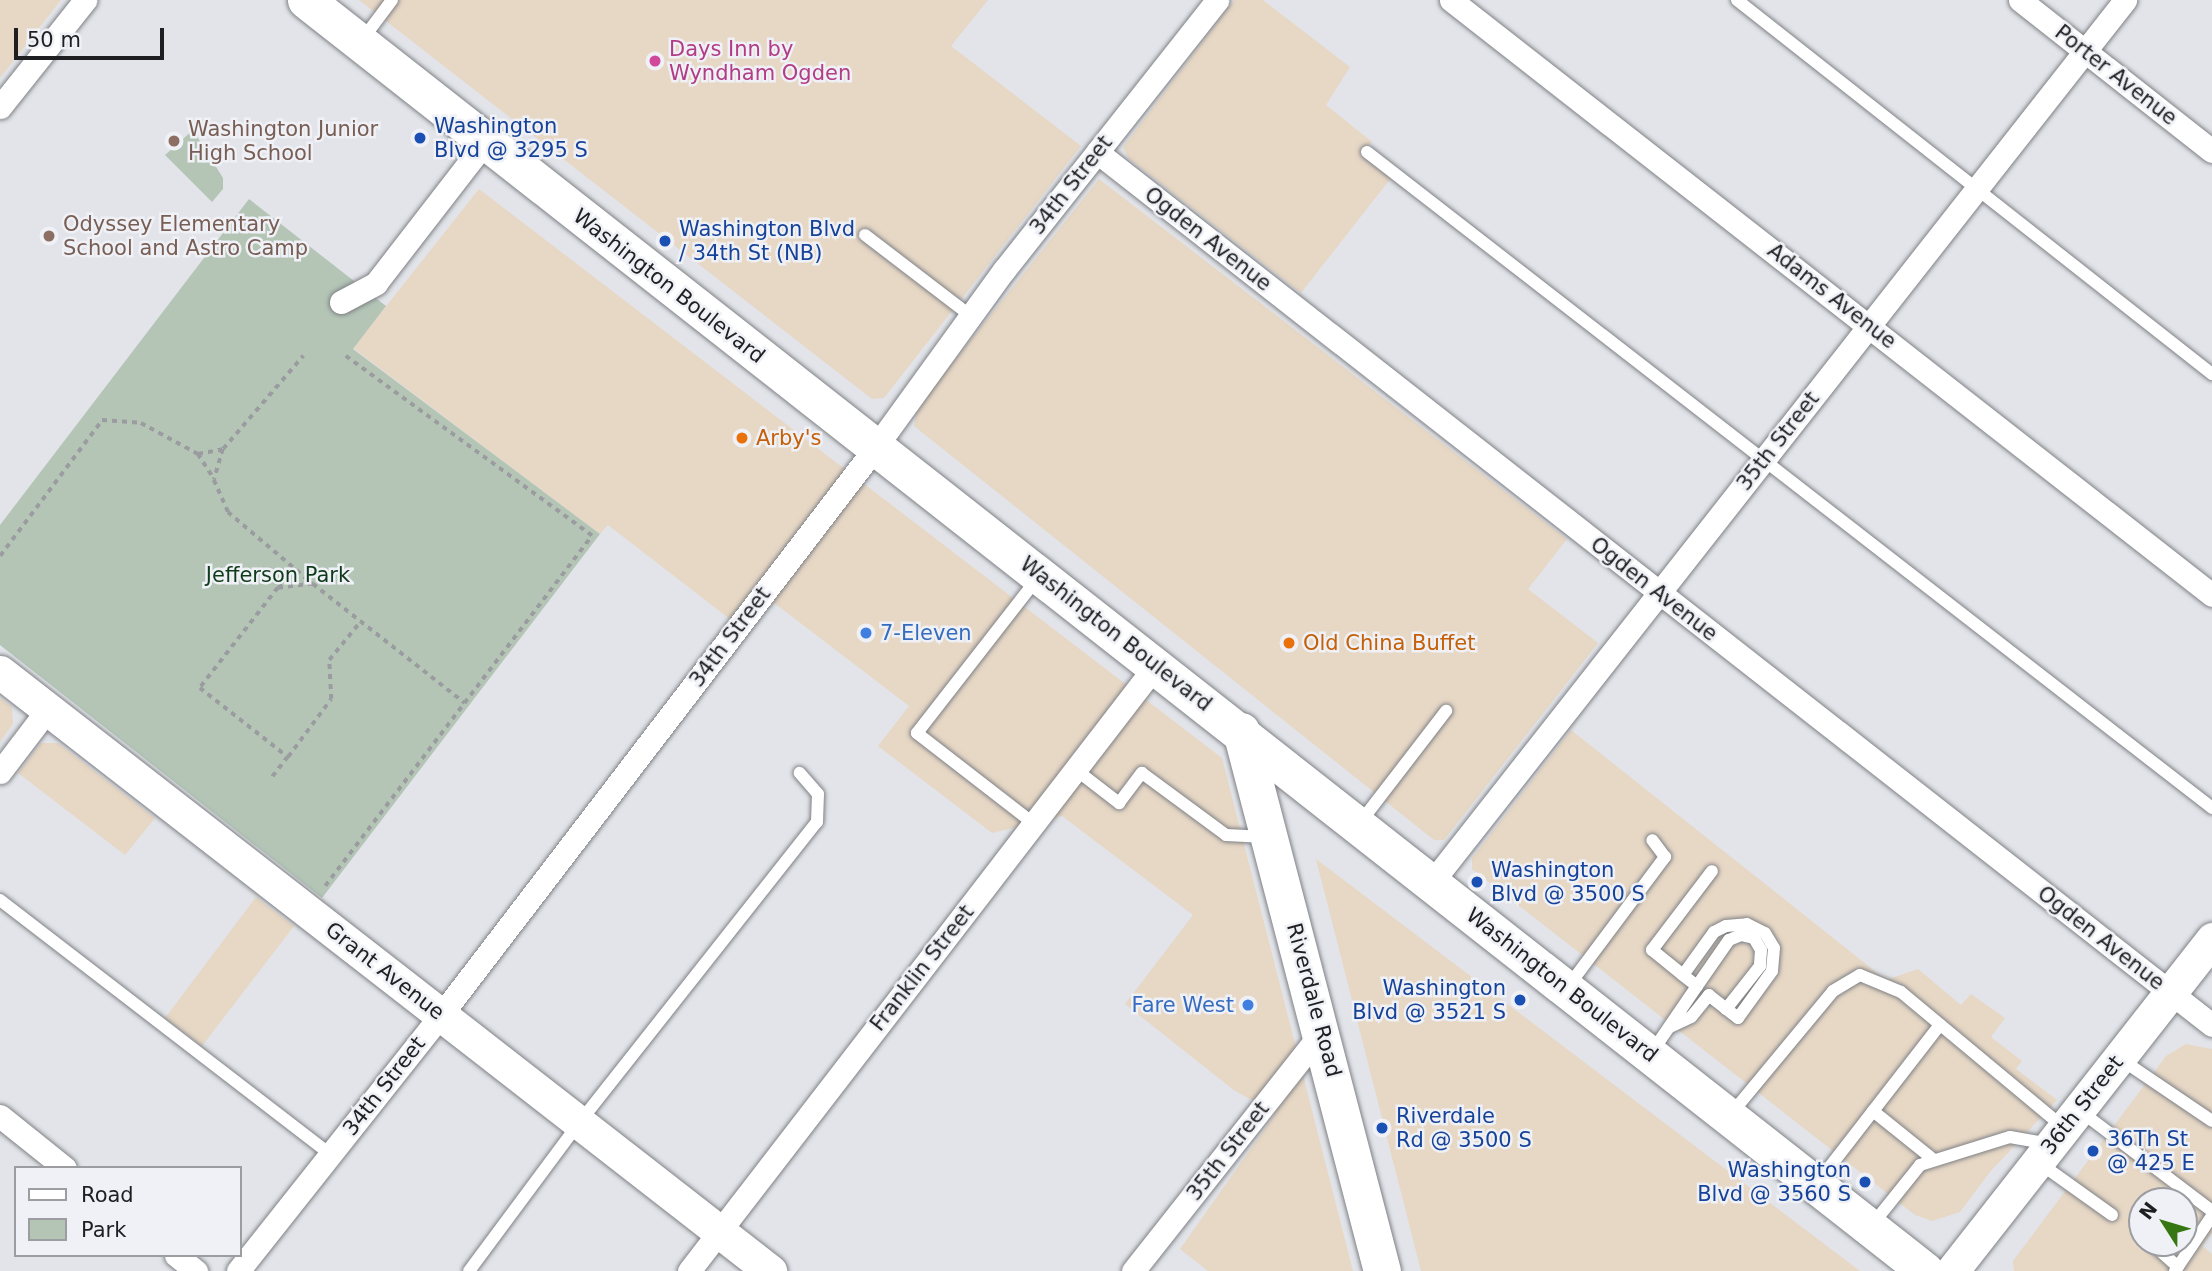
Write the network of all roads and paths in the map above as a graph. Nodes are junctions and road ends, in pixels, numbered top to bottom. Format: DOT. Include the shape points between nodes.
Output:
graph roads {
  1 [pos="85,0"];
  2 [pos="392,0"];
  3 [pos="1217,0"];
  4 [pos="1451,0"];
  5 [pos="1737,0"];
  6 [pos="2020,0"];
  7 [pos="2125,0"];
  8 [pos="321,4"];
  9 [pos="360,43"];
  10 [pos="2085,51"];
  11 [pos="0,107"];
  12 [pos="485,142"];
  13 [pos="2212,151"];
  14 [pos="1097,152"];
  15 [pos="1367,152"];
  16 [pos="1976,190"];
  17 [pos="866,235"];
  18 [pos="341,302"];
  19 [pos="971,316"];
  20 [pos="1869,325"];
  21 [pos="344,355"];
  22 [pos="303,356"];
  23 [pos="2212,374"];
  24 [pos="875,448"];
  25 [pos="223,449"];
  26 [pos="198,454"];
  27 [pos="1765,458"];
  28 [pos="214,480"];
  29 [pos="0,556"];
  30 [pos="293,568"];
  31 [pos="1040,575"];
  32 [pos="313,584"];
  33 [pos="278,588"];
  34 [pos="1658,594"];
  35 [pos="2212,595"];
  36 [pos="360,621"];
  37 [pos="1156,664"];
  38 [pos="0,672"];
  39 [pos="466,703"];
  40 [pos="48,709"];
  41 [pos="1446,711"];
  42 [pos="1241,731"];
  43 [pos="288,757"];
  44 [pos="1075,769"];
  45 [pos="0,772"];
  46 [pos="800,773"];
  47 [pos="270,780"];
  48 [pos="2212,808"];
  49 [pos="1033,823"];
  50 [pos="1359,824"];
  51 [pos="1270,838"];
  52 [pos="1652,840"];
  53 [pos="1712,871"];
  54 [pos="1432,882"];
  55 [pos="325,886"];
  56 [pos="0,900"];
  57 [pos="2212,939"];
  58 [pos="1683,975"];
  59 [pos="1697,986"];
  60 [pos="1567,989"];
  61 [pos="2170,992"];
  62 [pos="1726,1009"];
  63 [pos="440,1015"];
  64 [pos="1940,1025"];
  65 [pos="2212,1025"];
  66 [pos="1323,1030"];
  67 [pos="1660,1041"];
  68 [pos="2119,1058"];
  69 [pos="1873,1111"];
  70 [pos="0,1116"];
  71 [pos="1728,1117"];
  72 [pos="2212,1121"];
  73 [pos="579,1123"];
  74 [pos="2058,1136"];
  75 [pos="330,1154"];
  76 [pos="1934,1160"];
  77 [pos="62,1166"];
  78 [pos="1816,1185"];
  79 [pos="2212,1213"];
  80 [pos="2112,1214"];
  81 [pos="1870,1228"];
  82 [pos="719,1232"];
  83 [pos="178,1257"];
  84 [pos="2176,1269"];
  85 [pos="196,1271"];
  86 [pos="238,1271"];
  87 [pos="469,1271"];
  88 [pos="689,1271"];
  89 [pos="770,1271"];
  90 [pos="1133,1271"];
  91 [pos="1382,1271"];
  92 [pos="1925,1271"];
  93 [pos="1952,1271"];
  1 -- 11 [label="street"];
  2 -- 9 [label="lane"];
  3 -- 14 [label="street, 34th Street"];
  4 -- 20 [label="street, Adams Avenue"];
  5 -- 16 [label="lane"];
  6 -- 10 [label="street, Porter Avenue"];
  7 -- 10 [label="street, 35th Street"];
  8 -- 9 [label="main road, Washington Boulevard"];
  9 -- 12 [label="main road, Washington Boulevard"];
  10 -- 13 [label="street, Porter Avenue"];
  10 -- 16 [label="street, 35th Street"];
  12 -- 18 [label="street" via="376,283"];
  12 -- 24 [label="main road, Washington Boulevard"];
  14 -- 19 [label="street, 34th Street"];
  14 -- 34 [label="street, Ogden Avenue"];
  15 -- 27 [label="lane"];
  16 -- 20 [label="street, 35th Street"];
  16 -- 23 [label="lane"];
  17 -- 19 [label="lane"];
  19 -- 24 [label="street, 34th Street"];
  20 -- 27 [label="street, 35th Street"];
  20 -- 35 [label="street, Adams Avenue"];
  21 -- 39 [label="path" via="592,536"];
  22 -- 25 [label="path"];
  24 -- 31 [label="main road, Washington Boulevard"];
  24 -- 63 [label="street, 34th Street"];
  25 -- 26 [label="path"];
  25 -- 28 [label="path"];
  26 -- 28 [label="path"];
  26 -- 29 [label="path" via="141,423 103,420"];
  27 -- 34 [label="street, 35th Street"];
  27 -- 48 [label="lane"];
  28 -- 30 [label="path" via="228,512"];
  30 -- 32 [label="path"];
  30 -- 33 [label="path"];
  31 -- 37 [label="main road, Washington Boulevard"];
  31 -- 49 [label="lane" via="917,733"];
  32 -- 33 [label="path"];
  32 -- 36 [label="path"];
  33 -- 43 [label="path" via="200,688"];
  34 -- 54 [label="street, 35th Street"];
  34 -- 61 [label="street, Ogden Avenue"];
  36 -- 39 [label="path"];
  36 -- 43 [label="path" via="330,660 331,699"];
  37 -- 42 [label="main road, Washington Boulevard"];
  37 -- 44 [label="street, Franklin Street"];
  38 -- 40 [label="street, Grant Avenue"];
  39 -- 55 [label="path"];
  40 -- 45 [label="street"];
  40 -- 63 [label="street, Grant Avenue"];
  41 -- 50 [label="lane"];
  42 -- 50 [label="main road, Washington Boulevard"];
  42 -- 51 [label="main road, Riverdale Road"];
  43 -- 47 [label="path"];
  44 -- 49 [label="street, Franklin Street"];
  44 -- 51 [label="lane" via="1119,803 1142,773 1226,835"];
  46 -- 73 [label="lane" via="818,794 817,822"];
  49 -- 82 [label="street, Franklin Street"];
  50 -- 54 [label="main road, Washington Boulevard"];
  51 -- 66 [label="main road, Riverdale Road"];
  52 -- 60 [label="lane" via="1665,857"];
  53 -- 58 [label="lane" via="1652,950"];
  54 -- 60 [label="main road, Washington Boulevard"];
  56 -- 75 [label="lane"];
  57 -- 61 [label="street, 36th Street"];
  58 -- 59 [label="lane"];
  58 -- 62 [label="lane" via="1714,932 1747,924 1765,933 1774,948 1772,971 1738,1018"];
  59 -- 62 [label="lane" via="1729,940 1741,935 1754,938 1761,950 1760,966"];
  59 -- 67 [label="lane"];
  60 -- 67 [label="main road, Washington Boulevard"];
  61 -- 65 [label="street, Ogden Avenue"];
  61 -- 68 [label="street, 36th Street"];
  62 -- 67 [label="lane" via="1709,995 1691,1017"];
  63 -- 73 [label="street, Grant Avenue"];
  63 -- 75 [label="street, 34th Street"];
  64 -- 69 [label="lane"];
  64 -- 71 [label="lane" via="1900,992 1860,975 1833,992"];
  64 -- 74 [label="lane"];
  66 -- 90 [label="street, 35th Street"];
  66 -- 91 [label="main road, Riverdale Road"];
  67 -- 71 [label="main road, Washington Boulevard"];
  68 -- 72 [label="lane"];
  68 -- 74 [label="street, 36th Street"];
  69 -- 76 [label="lane"];
  69 -- 78 [label="lane"];
  70 -- 77 [label="street"];
  71 -- 78 [label="main road, Washington Boulevard"];
  73 -- 82 [label="street, Grant Avenue"];
  73 -- 87 [label="lane"];
  74 -- 76 [label="lane" via="2010,1137"];
  74 -- 79 [label="lane"];
  74 -- 80 [label="lane"];
  74 -- 93 [label="street, 36th Street"];
  75 -- 86 [label="street, 34th Street"];
  76 -- 81 [label="lane" via="1920,1166"];
  78 -- 81 [label="main road, Washington Boulevard"];
  79 -- 84 [label="lane"];
  81 -- 92 [label="main road, Washington Boulevard"];
  82 -- 88 [label="street, Franklin Street"];
  82 -- 89 [label="street, Grant Avenue"];
  83 -- 85 [label="street"];
}
